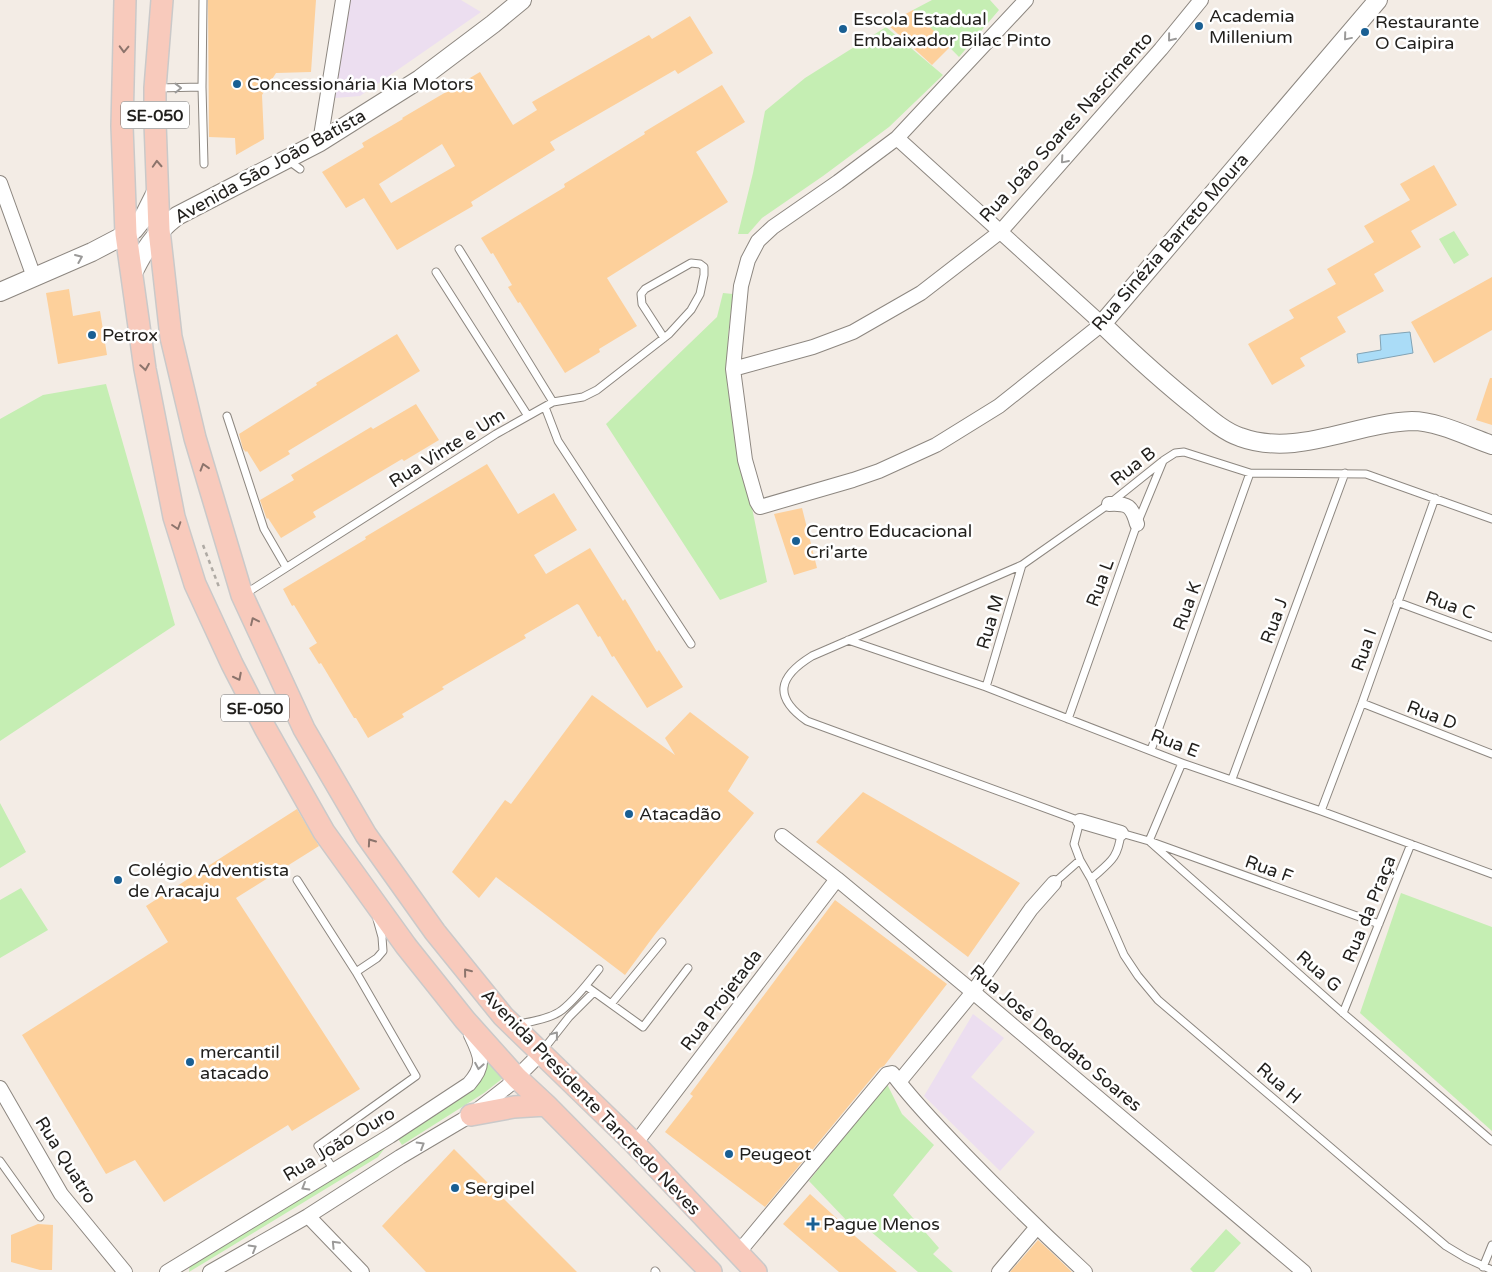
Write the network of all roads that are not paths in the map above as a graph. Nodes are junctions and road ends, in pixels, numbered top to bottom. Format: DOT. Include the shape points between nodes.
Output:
graph roads {
  1 [pos="126,0"];
  2 [pos="162,0"];
  3 [pos="203,0"];
  4 [pos="343,0"];
  5 [pos="522,0"];
  6 [pos="1026,0"];
  7 [pos="1201,0"];
  8 [pos="1378,0"];
  9 [pos="202,87"];
  10 [pos="155,88"];
  11 [pos="897,138"];
  12 [pos="320,142"];
  13 [pos="204,164"];
  14 [pos="0,183"];
  15 [pos="158,189"];
  16 [pos="159,230"];
  17 [pos="1000,232"];
  18 [pos="126,234"];
  19 [pos="459,249"];
  20 [pos="436,272"];
  21 [pos="34,277"];
  22 [pos="131,277"];
  23 [pos="0,292"];
  24 [pos="1102,324"];
  25 [pos="666,336"];
  26 [pos="733,369"];
  27 [pos="553,402"];
  28 [pos="545,407"];
  29 [pos="228,416"];
  30 [pos="528,416"];
  31 [pos="1492,446"];
  32 [pos="1164,460"];
  33 [pos="1250,473"];
  34 [pos="1345,473"];
  35 [pos="1435,498"];
  36 [pos="1110,504"];
  37 [pos="1492,519"];
  38 [pos="1137,524"];
  39 [pos="1022,564"];
  40 [pos="286,568"];
  41 [pos="242,595"];
  42 [pos="1397,602"];
  43 [pos="1492,637"];
  44 [pos="848,640"];
  45 [pos="691,644"];
  46 [pos="986,687"];
  47 [pos="1362,703"];
  48 [pos="1068,719"];
  49 [pos="1151,750"];
  50 [pos="1492,754"];
  51 [pos="1182,762"];
  52 [pos="1232,779"];
  53 [pos="1321,811"];
  54 [pos="1080,821"];
  55 [pos="1121,833"];
  56 [pos="782,836"];
  57 [pos="1149,841"];
  58 [pos="1411,844"];
  59 [pos="1080,860"];
  60 [pos="1492,874"];
  61 [pos="837,879"];
  62 [pos="1091,879"];
  63 [pos="297,880"];
  64 [pos="1054,883"];
  65 [pos="371,897"];
  66 [pos="1379,924"];
  67 [pos="662,942"];
  68 [pos="688,968"];
  69 [pos="599,969"];
  70 [pos="356,972"];
  71 [pos="586,986"];
  72 [pos="594,992"];
  73 [pos="973,992"];
  74 [pos="610,1004"];
  75 [pos="1343,1013"];
  76 [pos="465,1020"];
  77 [pos="513,1025"];
  78 [pos="541,1052"];
  79 [pos="517,1078"];
  80 [pos="899,1082"];
  81 [pos="0,1088"];
  82 [pos="546,1105"];
  83 [pos="472,1115"];
  84 [pos="390,1136"];
  85 [pos="1492,1141"];
  86 [pos="635,1144"];
  87 [pos="400,1157"];
  88 [pos="0,1161"];
  89 [pos="334,1170"];
  90 [pos="308,1216"];
  91 [pos="40,1217"];
  92 [pos="1037,1227"];
  93 [pos="1492,1245"];
  94 [pos="738,1254"];
  95 [pos="1483,1267"];
  96 [pos="183,1268"];
  97 [pos="1492,1270"];
  98 [pos="125,1272"];
  99 [pos="167,1272"];
  100 [pos="210,1272"];
  101 [pos="362,1272"];
  102 [pos="711,1272"];
  103 [pos="756,1272"];
  104 [pos="999,1272"];
  105 [pos="1085,1272"];
  106 [pos="1304,1272"];
  1 -- 18 [label="main road, Avenida Presidente Tancredo Neves / SE-050, one-way" via="122,126"];
  2 -- 10 [label="main road, Avenida Presidente Tancredo Neves / SE-050"];
  3 -- 9 [label="lane"];
  4 -- 12 [label="street"];
  5 -- 12 [label="street, Avenida São João Batista" via="420,79"];
  6 -- 11 [label="street"];
  7 -- 17 [label="street, Rua João Soares Nascimento, one-way"];
  8 -- 24 [label="street, Rua Sinézia Barreto Moura, one-way"];
  10 -- 9 [label="lane, one-way"];
  9 -- 13 [label="lane"];
  15 -- 10 [label="main road, Avenida Presidente Tancredo Neves / SE-050, one-way"];
  11 -- 17 [label="street"];
  11 -- 26 [label="street" via="758,240 741,286"];
  12 -- 16 [label="street, Avenida São João Batista" via="293,164 177,216"];
  14 -- 21 [label="street"];
  15 -- 16 [label="main road, Avenida Presidente Tancredo Neves / SE-050"];
  15 -- 18 [label="street" via="142,220"];
  16 -- 22 [label="street, Avenida São João Batista"];
  41 -- 16 [label="main road, Avenida Presidente Tancredo Neves / SE-050, one-way" via="195,438 171,337"];
  17 -- 24 [label="street"];
  17 -- 26 [label="street, Rua João Soares Nascimento" via="921,293 853,332 813,348"];
  21 -- 18 [label="street, one-way"];
  18 -- 22 [label="main road, Avenida Presidente Tancredo Neves / SE-050"];
  19 -- 27 [label="lane"];
  20 -- 30 [label="lane"];
  21 -- 23 [label="street"];
  22 -- 65 [label="main road, Avenida Presidente Tancredo Neves / SE-050, one-way" via="174,517 195,584 265,728 324,832"];
  24 -- 26 [label="street, Rua Sinézia Barreto Moura" via="999,406 936,445 853,480 760,506 745,460"];
  24 -- 31 [label="street" via="1162,380 1239,437 1266,444 1298,443 1413,421 1433,424"];
  25 -- 25 [label="lane, Rua Vinte e Um" via="691,310 700,294 704,275 704,267 700,264 691,263 641,294 642,304"];
  25 -- 27 [label="lane, Rua Vinte e Um" via="592,393"];
  27 -- 28 [label="lane, Rua Vinte e Um"];
  28 -- 30 [label="lane, Rua Vinte e Um"];
  28 -- 45 [label="lane" via="558,441"];
  29 -- 40 [label="lane" via="264,529"];
  30 -- 40 [label="lane, Rua Vinte e Um"];
  32 -- 33 [label="lane, Rua B" via="1174,453 1184,452"];
  32 -- 36 [label="lane, Rua B"];
  32 -- 38 [label="lane, Rua L"];
  33 -- 34 [label="lane, Rua B"];
  33 -- 49 [label="lane, Rua K"];
  34 -- 35 [label="lane, Rua B" via="1366,474"];
  34 -- 52 [label="lane, Rua J"];
  35 -- 37 [label="lane, Rua B"];
  35 -- 42 [label="lane, Rua I"];
  36 -- 38 [label="street" via="1122,503 1131,508"];
  36 -- 39 [label="lane, Rua B"];
  38 -- 48 [label="lane, Rua L"];
  39 -- 44 [label="lane, Rua B"];
  39 -- 46 [label="lane, Rua M"];
  40 -- 41 [label="lane, Rua Vinte e Um"];
  77 -- 41 [label="main road, Avenida Presidente Tancredo Neves / SE-050, one-way" via="435,932 366,836 304,729"];
  42 -- 43 [label="lane, Rua C"];
  42 -- 47 [label="lane, Rua I"];
  44 -- 46 [label="lane, Rua E"];
  44 -- 54 [label="lane, Rua B" via="805,661 787,679 784,696 794,712 807,721"];
  46 -- 48 [label="lane, Rua E"];
  47 -- 50 [label="lane, Rua D"];
  47 -- 53 [label="lane, Rua I"];
  48 -- 49 [label="lane, Rua E"];
  49 -- 51 [label="lane, Rua E"];
  51 -- 52 [label="lane, Rua E"];
  51 -- 57 [label="lane"];
  52 -- 53 [label="lane, Rua E"];
  53 -- 58 [label="lane, Rua E"];
  54 -- 55 [label="street"];
  54 -- 59 [label="lane" via="1074,844"];
  55 -- 57 [label="lane, Rua G"];
  55 -- 62 [label="lane" via="1116,856"];
  56 -- 61 [label="street, Rua José Deodato Soares"];
  57 -- 66 [label="lane, Rua F"];
  57 -- 75 [label="lane, Rua G"];
  58 -- 60 [label="lane, Rua E"];
  58 -- 66 [label="lane, Rua da Praça"];
  59 -- 62 [label="lane, Rua H"];
  59 -- 64 [label="lane"];
  61 -- 73 [label="street, Rua José Deodato Soares"];
  61 -- 86 [label="street, Rua Projetada"];
  62 -- 95 [label="lane, Rua H" via="1124,955 1158,1000 1446,1246"];
  63 -- 70 [label="lane"];
  64 -- 73 [label="street" via="1031,909"];
  65 -- 70 [label="lane" via="383,951"];
  65 -- 76 [label="main road, Avenida Presidente Tancredo Neves / SE-050"];
  66 -- 75 [label="lane, Rua da Praça"];
  67 -- 74 [label="lane"];
  68 -- 74 [label="lane" via="643,1027"];
  69 -- 71 [label="lane"];
  70 -- 89 [label="lane" via="416,1076 318,1146"];
  71 -- 72 [label="lane"];
  71 -- 77 [label="lane" via="561,1011 533,1022"];
  72 -- 74 [label="lane"];
  78 -- 72 [label="lane, one-way"];
  73 -- 80 [label="street"];
  73 -- 106 [label="street, Rua José Deodato Soares"];
  75 -- 85 [label="lane, Rua G"];
  76 -- 79 [label="main road, Avenida Presidente Tancredo Neves / SE-050"];
  76 -- 84 [label="street, Rua João Ouro, one-way" via="479,1053 480,1068 476,1076 469,1084"];
  77 -- 78 [label="main road, Avenida Presidente Tancredo Neves / SE-050"];
  78 -- 79 [label="street"];
  78 -- 86 [label="main road, Avenida Presidente Tancredo Neves / SE-050"];
  79 -- 82 [label="main road, Avenida Presidente Tancredo Neves / SE-050"];
  79 -- 83 [label="street"];
  80 -- 92 [label="street" via="923,1112"];
  80 -- 94 [label="street" via="892,1073 887,1074"];
  81 -- 98 [label="street, Rua Quatro" via="61,1194"];
  82 -- 83 [label="main road"];
  82 -- 102 [label="main road, Avenida Presidente Tancredo Neves / SE-050"];
  87 -- 83 [label="street, one-way"];
  84 -- 87 [label="street" via="397,1143"];
  84 -- 89 [label="street, Rua João Ouro"];
  86 -- 94 [label="main road, Avenida Presidente Tancredo Neves / SE-050"];
  87 -- 90 [label="street"];
  88 -- 91 [label="lane"];
  89 -- 96 [label="street, Rua João Ouro, one-way" via="275,1205"];
  100 -- 90 [label="street, one-way"];
  101 -- 90 [label="street, one-way"];
  92 -- 104 [label="street"];
  92 -- 105 [label="street"];
  93 -- 95 [label="lane"];
  94 -- 103 [label="main road, Avenida Presidente Tancredo Neves / SE-050"];
  95 -- 97 [label="lane, Rua H"];
  96 -- 99 [label="street, Rua João Ouro"];
}
